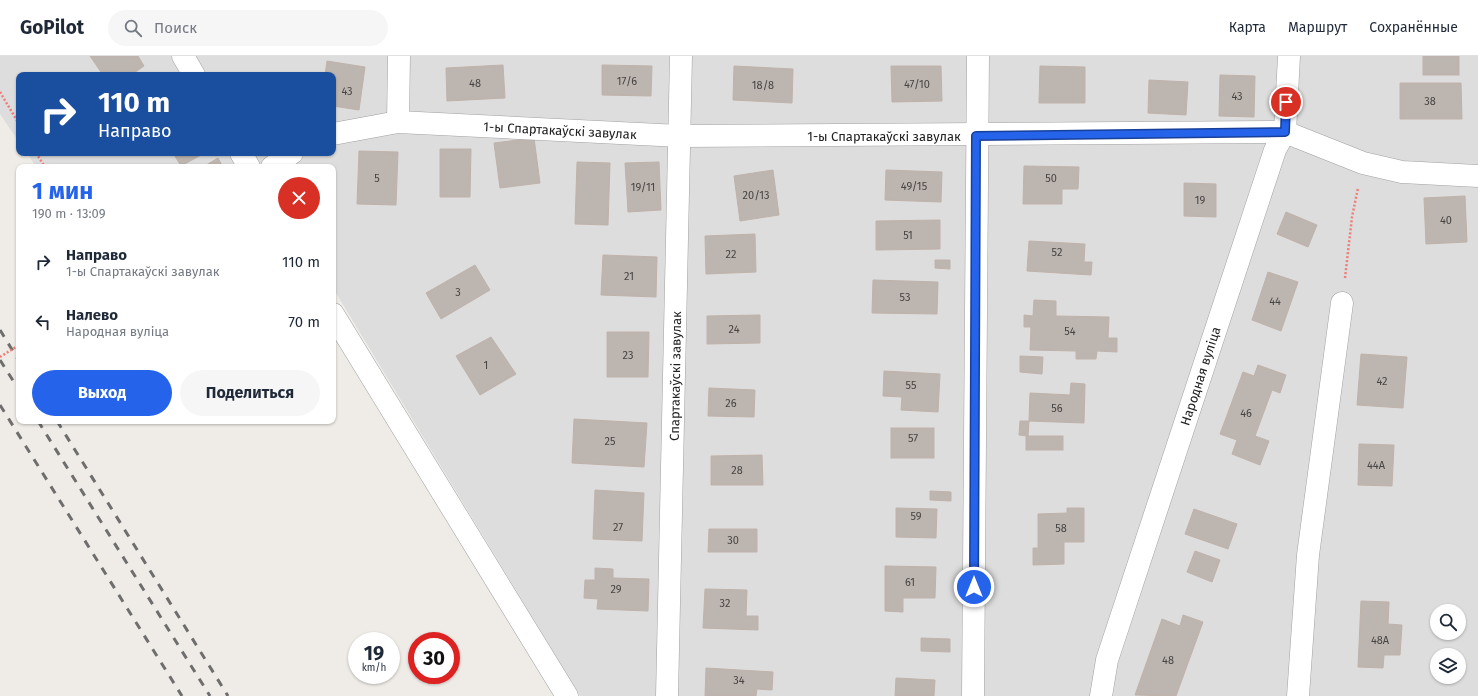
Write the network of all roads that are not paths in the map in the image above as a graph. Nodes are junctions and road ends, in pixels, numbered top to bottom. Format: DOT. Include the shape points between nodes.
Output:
graph roads {
  1 [pos="183,56"];
  2 [pos="399,56"];
  3 [pos="681,56"];
  4 [pos="978,56"];
  5 [pos="1289,56"];
  6 [pos="192,72"];
  7 [pos="398,122"];
  8 [pos="1285,132"];
  9 [pos="336,133"];
  10 [pos="680,136"];
  11 [pos="976,136"];
  12 [pos="288,156"];
  13 [pos="276,164"];
  14 [pos="1478,176"];
  15 [pos="1342,303"];
  16 [pos="336,319"];
  17 [pos="567,696"];
  18 [pos="667,696"];
  19 [pos="973,696"];
  20 [pos="1101,696"];
  21 [pos="1298,696"];
  1 -- 6 [label="street"];
  2 -- 7 [label="street"];
  3 -- 10 [label="street, Спартакаўскі завулак"];
  4 -- 11 [label="street"];
  5 -- 8 [label="street, Народная вуліца"];
  7 -- 9 [label="street, 1-ы Спартакаўскі завулак"];
  7 -- 10 [label="street, 1-ы Спартакаўскі завулак"];
  8 -- 11 [label="street, 1-ы Спартакаўскі завулак"];
  8 -- 14 [label="street, 1-ы Спартакаўскі завулак" via="1363,163 1402,172"];
  8 -- 20 [label="street, Народная вуліца" via="1274,150 1107,660"];
  10 -- 11 [label="street, 1-ы Спартакаўскі завулак"];
  10 -- 18 [label="street, Спартакаўскі завулак"];
  11 -- 19 [label="street"];
  12 -- 13 [label="street"];
  15 -- 21 [label="street" via="1308,555"];
  16 -- 17 [label="street"];
}
